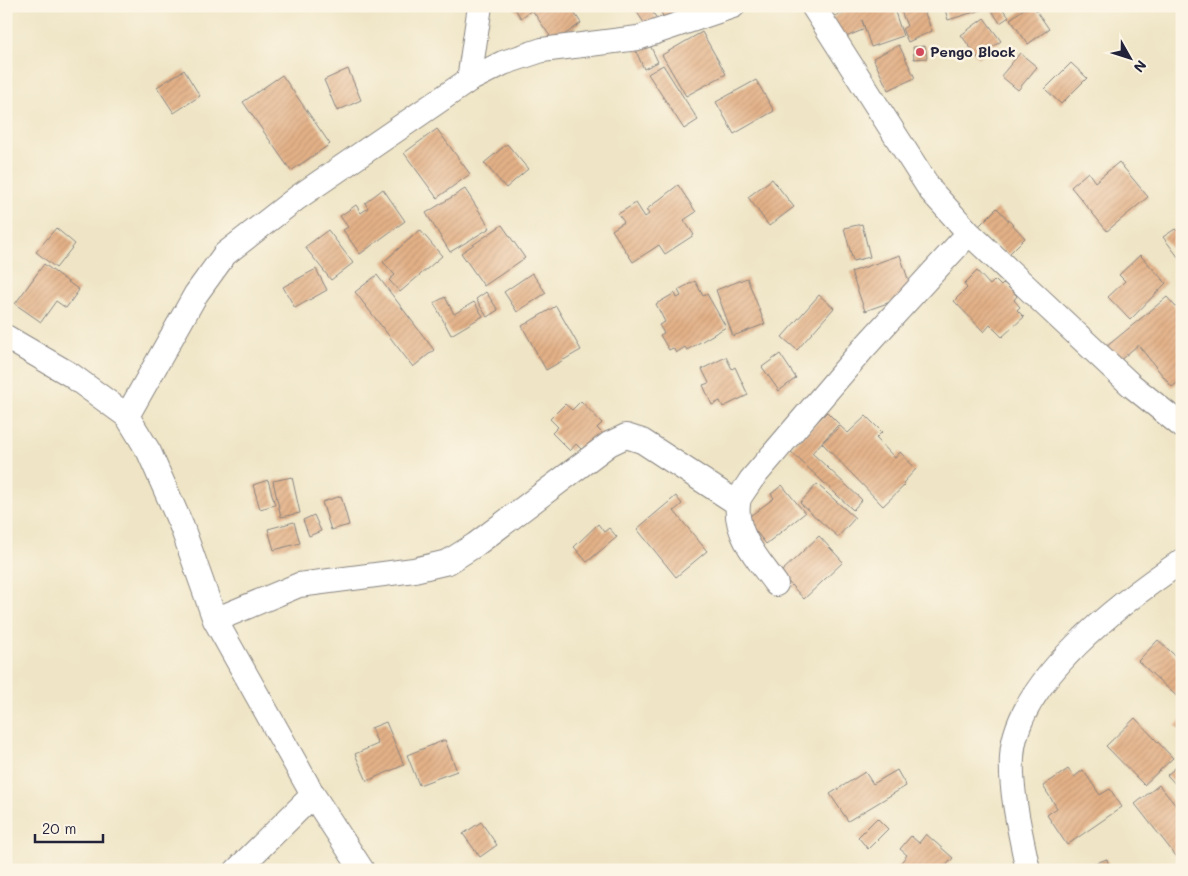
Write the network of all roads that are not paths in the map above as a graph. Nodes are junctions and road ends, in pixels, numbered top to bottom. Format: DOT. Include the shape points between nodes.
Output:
graph roads {
  1 [pos="480,6"];
  2 [pos="733,6"];
  3 [pos="813,6"];
  4 [pos="469,80"];
  5 [pos="969,233"];
  6 [pos="6,337"];
  7 [pos="127,416"];
  8 [pos="1182,426"];
  9 [pos="737,503"];
  10 [pos="1182,561"];
  11 [pos="776,584"];
  12 [pos="215,620"];
  13 [pos="313,795"];
  14 [pos="237,870"];
  15 [pos="362,870"];
  16 [pos="1028,870"];
  1 -- 4 [label="street"];
  2 -- 4 [label="street" via="638,38 542,50 503,63"];
  3 -- 5 [label="street" via="931,191"];
  4 -- 7 [label="street" via="297,198 225,254 196,294"];
  5 -- 8 [label="street" via="1131,385"];
  5 -- 9 [label="street" via="862,350 751,480"];
  6 -- 7 [label="street" via="71,375"];
  7 -- 12 [label="street" via="153,460 182,527"];
  9 -- 11 [label="street" via="739,524 751,550"];
  9 -- 12 [label="street" via="642,441 626,436 609,444 476,545 448,562 299,586"];
  10 -- 16 [label="street" via="1139,590 1092,630 1050,676 1022,714 1012,756 1018,819"];
  12 -- 13 [label="street"];
  13 -- 14 [label="street"];
  13 -- 15 [label="street"];
}
